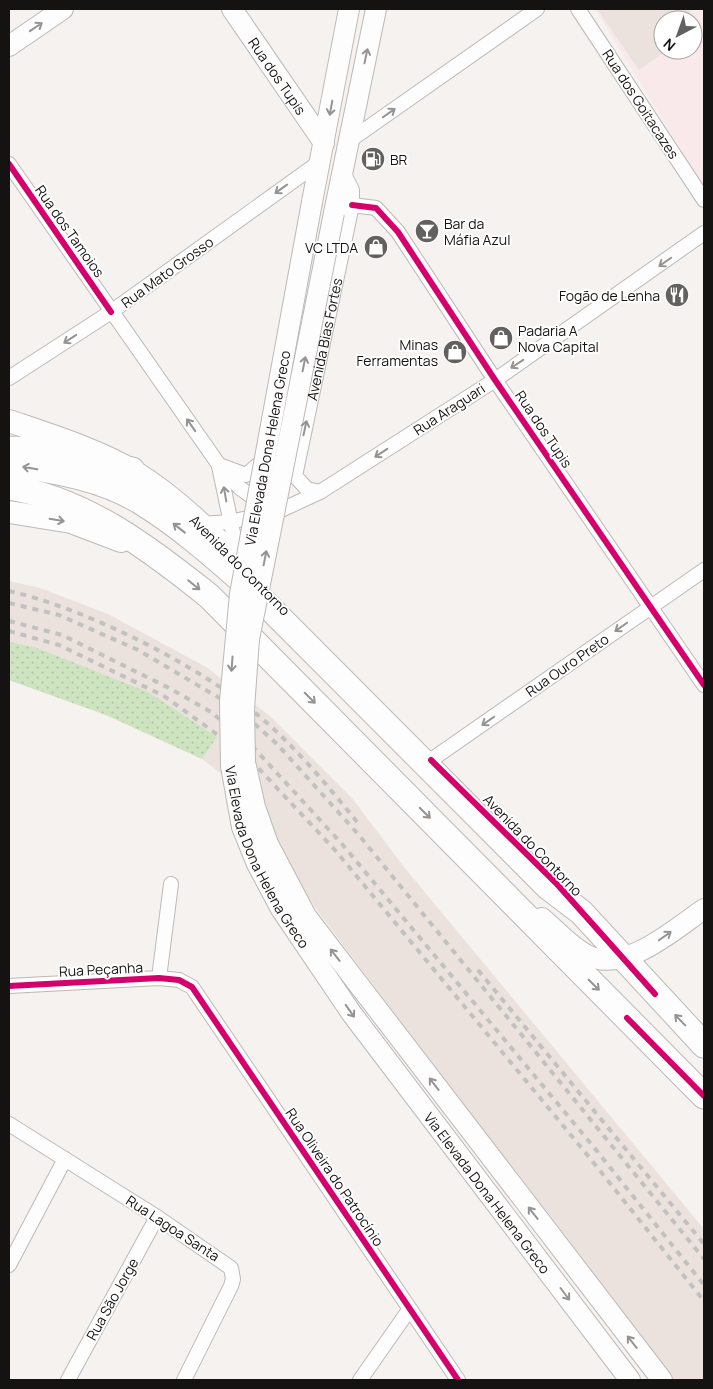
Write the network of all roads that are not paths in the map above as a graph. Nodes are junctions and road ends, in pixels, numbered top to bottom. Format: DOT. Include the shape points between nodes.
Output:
graph roads {
  1 [pos="63,9"];
  2 [pos="232,9"];
  3 [pos="349,9"];
  4 [pos="376,9"];
  5 [pos="537,9"];
  6 [pos="578,9"];
  7 [pos="9,46"];
  8 [pos="349,142"];
  9 [pos="321,158"];
  10 [pos="9,164"];
  11 [pos="704,200"];
  12 [pos="343,209"];
  13 [pos="704,233"];
  14 [pos="111,312"];
  15 [pos="9,378"];
  16 [pos="495,380"];
  17 [pos="9,421"];
  18 [pos="9,449"];
  19 [pos="260,463"];
  20 [pos="9,465"];
  21 [pos="219,465"];
  22 [pos="132,470"];
  23 [pos="294,476"];
  24 [pos="9,487"];
  25 [pos="320,492"];
  26 [pos="279,511"];
  27 [pos="9,512"];
  28 [pos="230,522"];
  29 [pos="200,524"];
  30 [pos="156,554"];
  31 [pos="238,560"];
  32 [pos="704,570"];
  33 [pos="650,607"];
  34 [pos="704,685"];
  35 [pos="431,760"];
  36 [pos="238,764"];
  37 [pos="171,884"];
  38 [pos="704,909"];
  39 [pos="581,912"];
  40 [pos="523,913"];
  41 [pos="622,958"];
  42 [pos="159,978"];
  43 [pos="9,986"];
  44 [pos="192,987"];
  45 [pos="704,1045"];
  46 [pos="704,1096"];
  47 [pos="9,1124"];
  48 [pos="65,1159"];
  49 [pos="157,1217"];
  50 [pos="9,1265"];
  51 [pos="409,1310"];
  52 [pos="68,1380"];
  53 [pos="184,1380"];
  54 [pos="360,1380"];
  55 [pos="458,1380"];
  56 [pos="630,1380"];
  57 [pos="662,1380"];
  7 -- 1 [label="main road, one-way"];
  2 -- 9 [label="main road, Rua dos Tupis"];
  3 -- 9 [label="main road, one-way"];
  8 -- 4 [label="main road, Avenida Bias Fortes, one-way"];
  8 -- 5 [label="street, one-way"];
  6 -- 11 [label="street, Rua dos Goitacazes"];
  8 -- 12 [label="main road, Avenida Bias Fortes" via="343,172"];
  9 -- 14 [label="street, Rua Mato Grosso, one-way"];
  9 -- 19 [label="street" via="307,185"];
  9 -- 36 [label="main road, Via Elevada Dona Helena Greco, one-way, bridge" via="240,594 230,701"];
  10 -- 14 [label="street, Rua dos Tamoios"];
  12 -- 16 [label="street, Rua dos Tupis" via="376,208 394,227"];
  23 -- 12 [label="street, Avenida Bias Fortes, one-way"];
  36 -- 12 [label="main road, Via Elevada Dona Helena Greco, one-way, bridge" via="249,639"];
  13 -- 16 [label="street, Rua Araguari, one-way"];
  14 -- 15 [label="street, Rua Mato Grosso, one-way"];
  21 -- 14 [label="street, Rua dos Tamoios, one-way"];
  16 -- 25 [label="street, Rua Araguari, one-way"];
  16 -- 33 [label="street, Rua dos Tupis"];
  17 -- 22 [label="main road, Avenida do Contorno"];
  18 -- 22 [label="highway" via="38,450"];
  19 -- 21 [label="street" via="246,475"];
  19 -- 23 [label="street" via="272,477"];
  39 -- 20 [label="highway, Avenida do Contorno, one-way" via="548,887 249,587 174,524 140,501 100,484"];
  21 -- 26 [label="street, Rua dos Tamoios" via="250,496"];
  28 -- 21 [label="street, Rua dos Tamoios, one-way"];
  22 -- 29 [label="main road, Avenida do Contorno"];
  23 -- 25 [label="street" via="307,489"];
  24 -- 30 [label="highway" via="66,502"];
  25 -- 26 [label="street, Rua Araguari"];
  26 -- 28 [label="street, Rua Araguari"];
  27 -- 30 [label="main road, one-way" via="71,522"];
  28 -- 29 [label="street, Rua Araguari"];
  28 -- 31 [label="street, Rua dos Tamoios"];
  29 -- 31 [label="main road, Avenida do Contorno"];
  30 -- 40 [label="highway, one-way" via="209,596"];
  31 -- 35 [label="main road, Avenida do Contorno"];
  32 -- 33 [label="street, Rua Ouro Preto"];
  33 -- 34 [label="street, Rua dos Tupis"];
  33 -- 35 [label="street, Rua Ouro Preto, one-way"];
  35 -- 39 [label="main road, Avenida do Contorno"];
  36 -- 56 [label="main road, Via Elevada Dona Helena Greco, one-way" via="242,828 281,909 352,1014"];
  57 -- 36 [label="main road, Via Elevada Dona Helena Greco, one-way" via="306,916 268,844"];
  37 -- 42 [label="street"];
  41 -- 38 [label="main road, one-way" via="654,944"];
  39 -- 41 [label="highway, Avenida do Contorno"];
  40 -- 41 [label="main road" via="538,915 587,956 602,960"];
  40 -- 46 [label="highway, one-way"];
  45 -- 41 [label="highway, Avenida do Contorno, one-way"];
  42 -- 43 [label="street, Rua Peçanha"];
  42 -- 44 [label="street, Rua Peçanha" via="179,980"];
  44 -- 51 [label="street, Rua Oliveira do Patrocínio"];
  47 -- 48 [label="street, Rua Lagoa Santa"];
  48 -- 49 [label="street, Rua Lagoa Santa"];
  48 -- 50 [label="street"];
  49 -- 52 [label="street, Rua São Jorge"];
  49 -- 53 [label="street, Rua Lagoa Santa" via="224,1262 233,1273 231,1286"];
  51 -- 54 [label="street"];
  51 -- 55 [label="street, Rua Oliveira do Patrocínio"];
}
